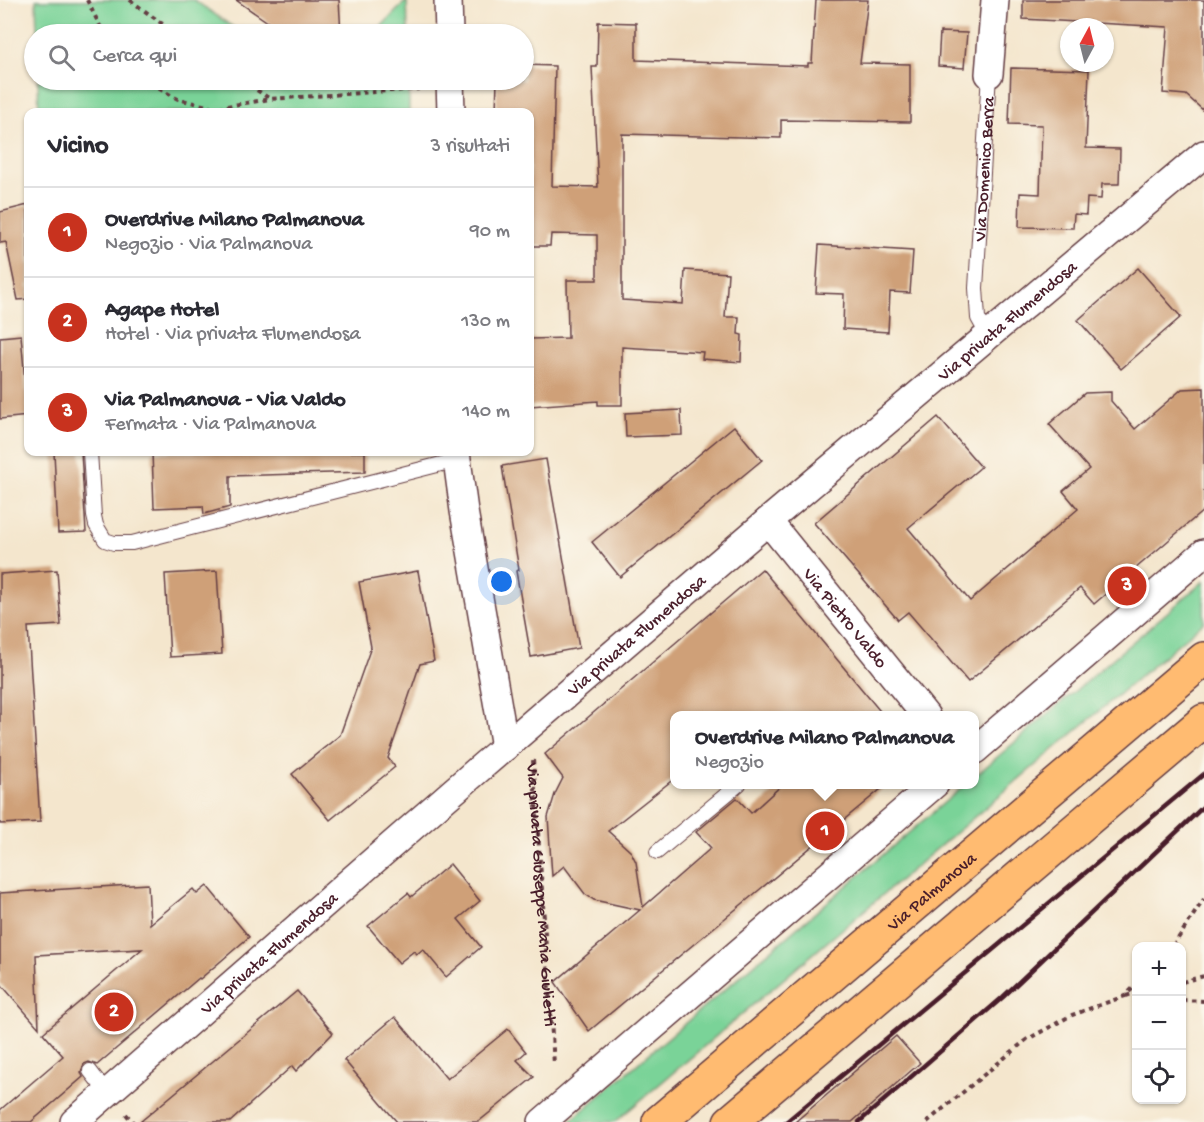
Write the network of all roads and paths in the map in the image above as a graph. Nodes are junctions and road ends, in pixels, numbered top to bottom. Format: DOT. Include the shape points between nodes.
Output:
graph roads {
  1 [pos="87,0"];
  2 [pos="130,0"];
  3 [pos="448,0"];
  4 [pos="995,0"];
  5 [pos="99,24"];
  6 [pos="162,24"];
  7 [pos="449,24"];
  8 [pos="989,74"];
  9 [pos="161,90"];
  10 [pos="257,90"];
  11 [pos="403,90"];
  12 [pos="450,90"];
  13 [pos="270,99"];
  14 [pos="215,108"];
  15 [pos="215,108"];
  16 [pos="451,108"];
  17 [pos="1204,154"];
  18 [pos="988,336"];
  19 [pos="90,456"];
  20 [pos="456,456"];
  21 [pos="768,521"];
  22 [pos="1204,552"];
  23 [pos="1204,659"];
  24 [pos="922,711"];
  25 [pos="1204,721"];
  26 [pos="530,726"];
  27 [pos="505,747"];
  28 [pos="979,747"];
  29 [pos="733,789"];
  30 [pos="929,789"];
  31 [pos="657,852"];
  32 [pos="1204,898"];
  33 [pos="1176,942"];
  34 [pos="1204,976"];
  35 [pos="1186,981"];
  36 [pos="1132,990"];
  37 [pos="1132,995"];
  38 [pos="1125,996"];
  39 [pos="1186,1000"];
  40 [pos="1204,1002"];
  41 [pos="554,1064"];
  42 [pos="90,1071"];
  43 [pos="107,1093"];
  44 [pos="74,1122"];
  45 [pos="542,1122"];
  46 [pos="659,1122"];
  47 [pos="730,1122"];
  48 [pos="927,1122"];
  1 -- 5 [label="path"];
  2 -- 6 [label="path"];
  3 -- 7 [label="street"];
  4 -- 8 [label="street, Via Domenico Berra"];
  8 -- 18 [label="lane, Via Domenico Berra" via="976,279 978,318"];
  9 -- 15 [label="path" via="178,99"];
  10 -- 13 [label="path"];
  11 -- 13 [label="path"];
  12 -- 16 [label="street"];
  13 -- 14 [label="path"];
  17 -- 18 [label="street, Via privata Flumendosa"];
  18 -- 21 [label="street, Via privata Flumendosa"];
  19 -- 20 [label="lane" via="96,525 105,540 122,544"];
  20 -- 27 [label="street, Via privata Giuseppe Maria Giulietti"];
  21 -- 24 [label="street, Via Pietro Valdo"];
  21 -- 26 [label="street, Via privata Flumendosa"];
  22 -- 28 [label="street"];
  23 -- 46 [label="highway, Via Palmanova"];
  25 -- 47 [label="highway"];
  26 -- 27 [label="street, Via privata Flumendosa"];
  26 -- 41 [label="path, Via privata Giuseppe Maria Giulietti"];
  27 -- 43 [label="street, Via privata Flumendosa"];
  29 -- 31 [label="lane"];
  30 -- 45 [label="street"];
  32 -- 33 [label="path"];
  34 -- 35 [label="path"];
  36 -- 38 [label="path"];
  37 -- 38 [label="path"];
  38 -- 48 [label="path" via="1072,1015 1026,1040"];
  39 -- 40 [label="path"];
  42 -- 43 [label="lane"];
  43 -- 44 [label="street, Via privata Flumendosa"];
}
